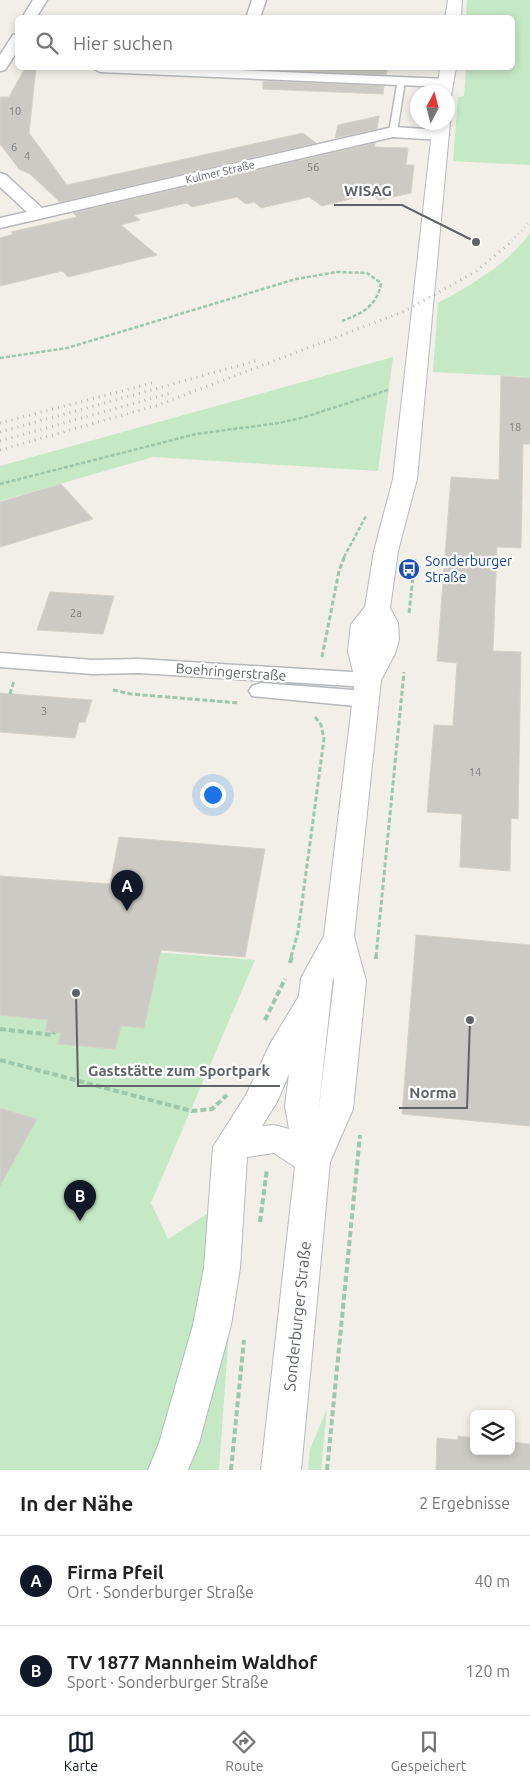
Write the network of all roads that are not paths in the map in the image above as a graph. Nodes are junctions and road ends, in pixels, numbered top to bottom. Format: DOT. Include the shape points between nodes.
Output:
graph roads {
  1 [pos="40,0"];
  2 [pos="259,0"];
  3 [pos="455,0"];
  4 [pos="31,15"];
  5 [pos="254,15"];
  6 [pos="453,15"];
  7 [pos="15,43"];
  8 [pos="15,64"];
  9 [pos="1,65"];
  10 [pos="236,70"];
  11 [pos="401,80"];
  12 [pos="446,81"];
  13 [pos="425,130"];
  14 [pos="441,130"];
  15 [pos="393,132"];
  16 [pos="0,178"];
  17 [pos="39,214"];
  18 [pos="0,223"];
  19 [pos="4,669"];
  20 [pos="367,690"];
  21 [pos="338,936"];
  22 [pos="315,998"];
  23 [pos="230,1147"];
  24 [pos="313,1162"];
  25 [pos="168,1470"];
  26 [pos="281,1470"];
  1 -- 4 [label="street"];
  2 -- 5 [label="street"];
  3 -- 6 [label="street"];
  7 -- 9 [label="street"];
  8 -- 9 [label="street"];
  10 -- 11 [label="street"];
  11 -- 12 [label="street"];
  11 -- 15 [label="lane"];
  13 -- 15 [label="street, Kulmer Straße"];
  14 -- 20 [label="street, Sonderburger Straße" via="405,479 386,551 376,608 386,625 383,652"];
  15 -- 17 [label="street, Kulmer Straße"];
  16 -- 17 [label="street"];
  17 -- 18 [label="street, Kulmer Straße"];
  19 -- 20 [label="street, Boehringerstraße" via="93,667 149,682"];
  20 -- 21 [label="street, Sonderburger Straße"];
  21 -- 22 [label="street, Sonderburger Straße" via="317,978"];
  21 -- 24 [label="street, Sonderburger Straße" via="350,981 336,1109"];
  22 -- 23 [label="street" via="286,1044 260,1102"];
  22 -- 24 [label="street, Sonderburger Straße" via="302,1106"];
  23 -- 24 [label="street" via="274,1138 298,1147"];
  23 -- 25 [label="street" via="222,1268 212,1325 179,1443"];
  24 -- 26 [label="street, Sonderburger Straße"];
}
